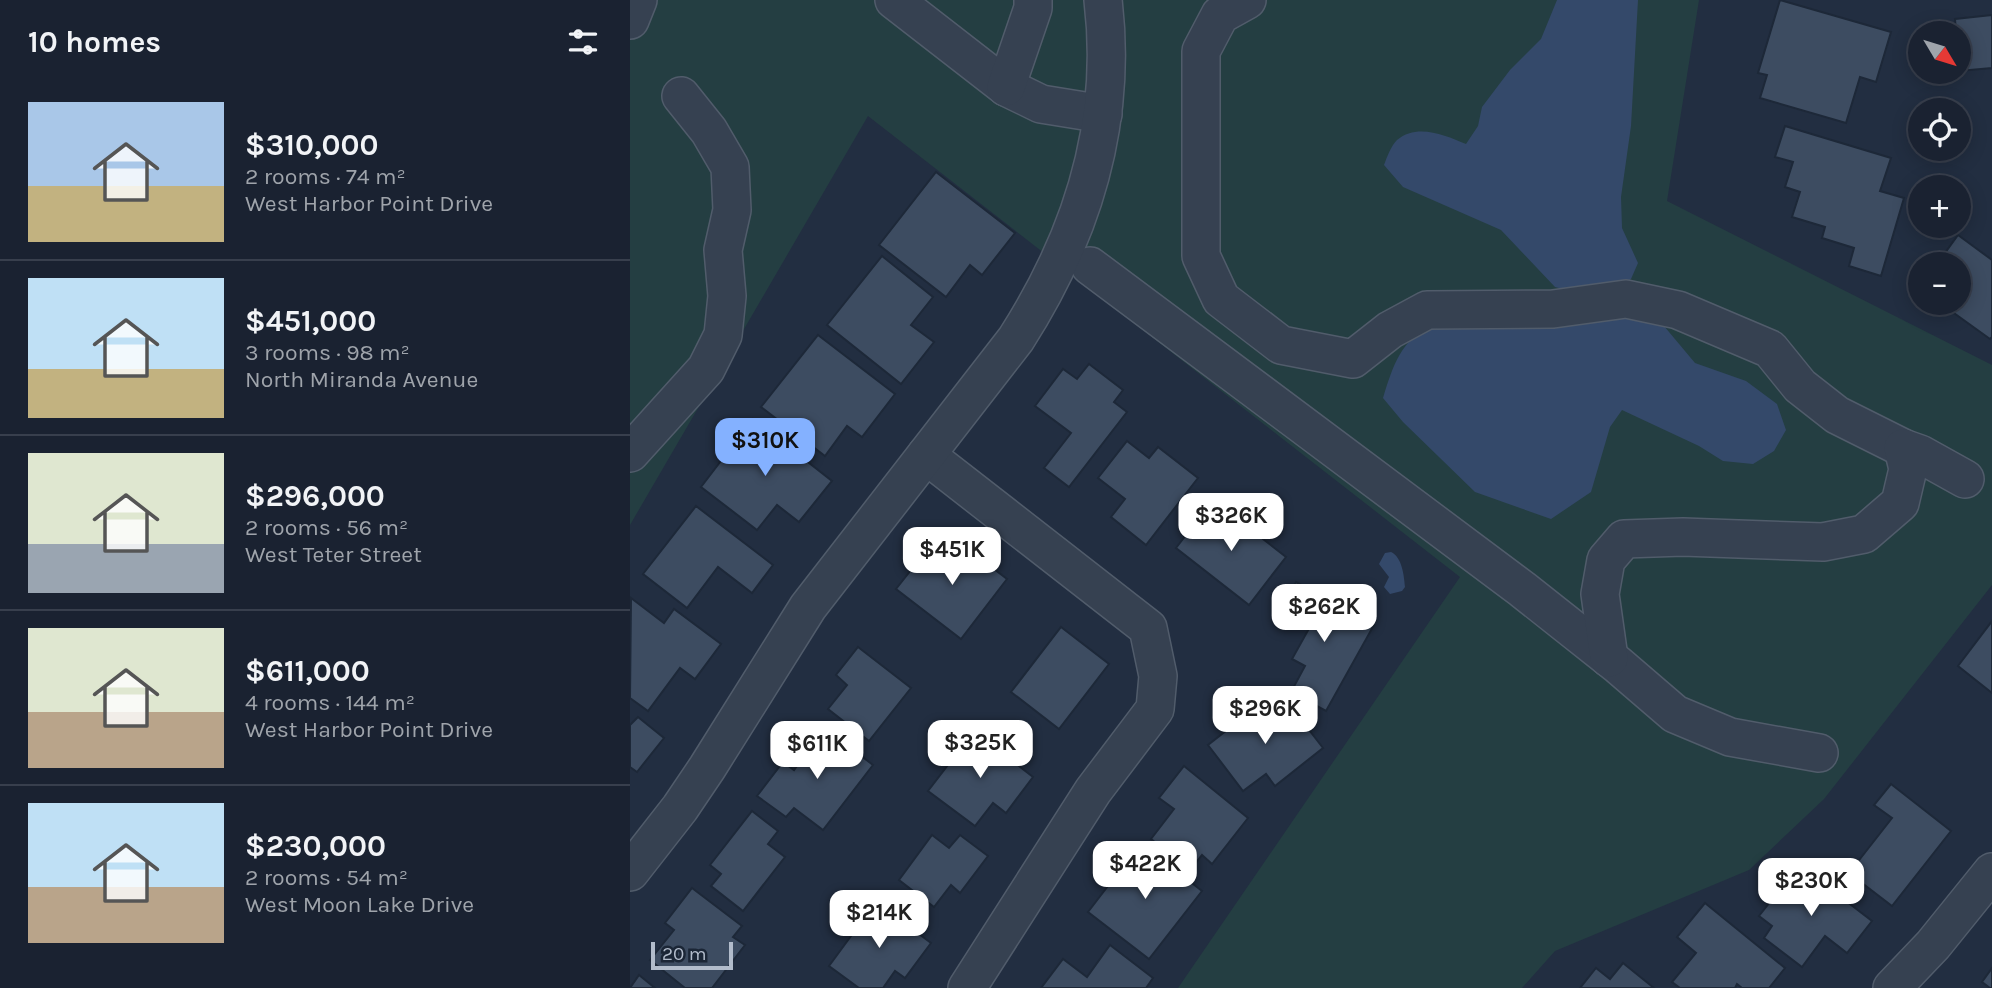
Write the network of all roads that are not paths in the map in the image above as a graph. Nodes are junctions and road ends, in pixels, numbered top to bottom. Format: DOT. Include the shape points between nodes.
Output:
graph roads {
  1 [pos="638,0"];
  2 [pos="894,0"];
  3 [pos="1033,0"];
  4 [pos="1103,0"];
  5 [pos="1247,0"];
  6 [pos="630,20"];
  7 [pos="1006,87"];
  8 [pos="681,96"];
  9 [pos="1102,114"];
  10 [pos="1090,266"];
  11 [pos="1903,448"];
  12 [pos="630,453"];
  13 [pos="926,455"];
  14 [pos="1965,479"];
  15 [pos="1609,658"];
  16 [pos="1819,753"];
  17 [pos="630,872"];
  18 [pos="1992,872"];
  19 [pos="967,988"];
  20 [pos="1892,988"];
  1 -- 6 [label="street"];
  2 -- 7 [label="street"];
  3 -- 7 [label="street"];
  4 -- 9 [label="street"];
  5 -- 11 [label="street" via="1220,15 1201,51 1201,256 1221,299 1281,345 1353,359 1390,330 1427,310 1553,309 1626,299 1678,310 1770,349 1800,386 1837,415"];
  7 -- 9 [label="street" via="1041,104"];
  8 -- 12 [label="street" via="730,167 732,210 723,250 727,296 723,335 706,369"];
  9 -- 13 [label="street" via="1087,190 1056,271 1016,339"];
  10 -- 15 [label="street"];
  11 -- 14 [label="street"];
  11 -- 15 [label="street" via="1908,469 1900,503 1864,534 1824,542 1624,539 1606,560 1601,594"];
  13 -- 17 [label="street" via="808,607 707,768"];
  13 -- 19 [label="street" via="1147,628 1158,677 1155,709 1093,791"];
  15 -- 16 [label="street" via="1675,715 1730,737"];
  18 -- 20 [label="street"];
}
